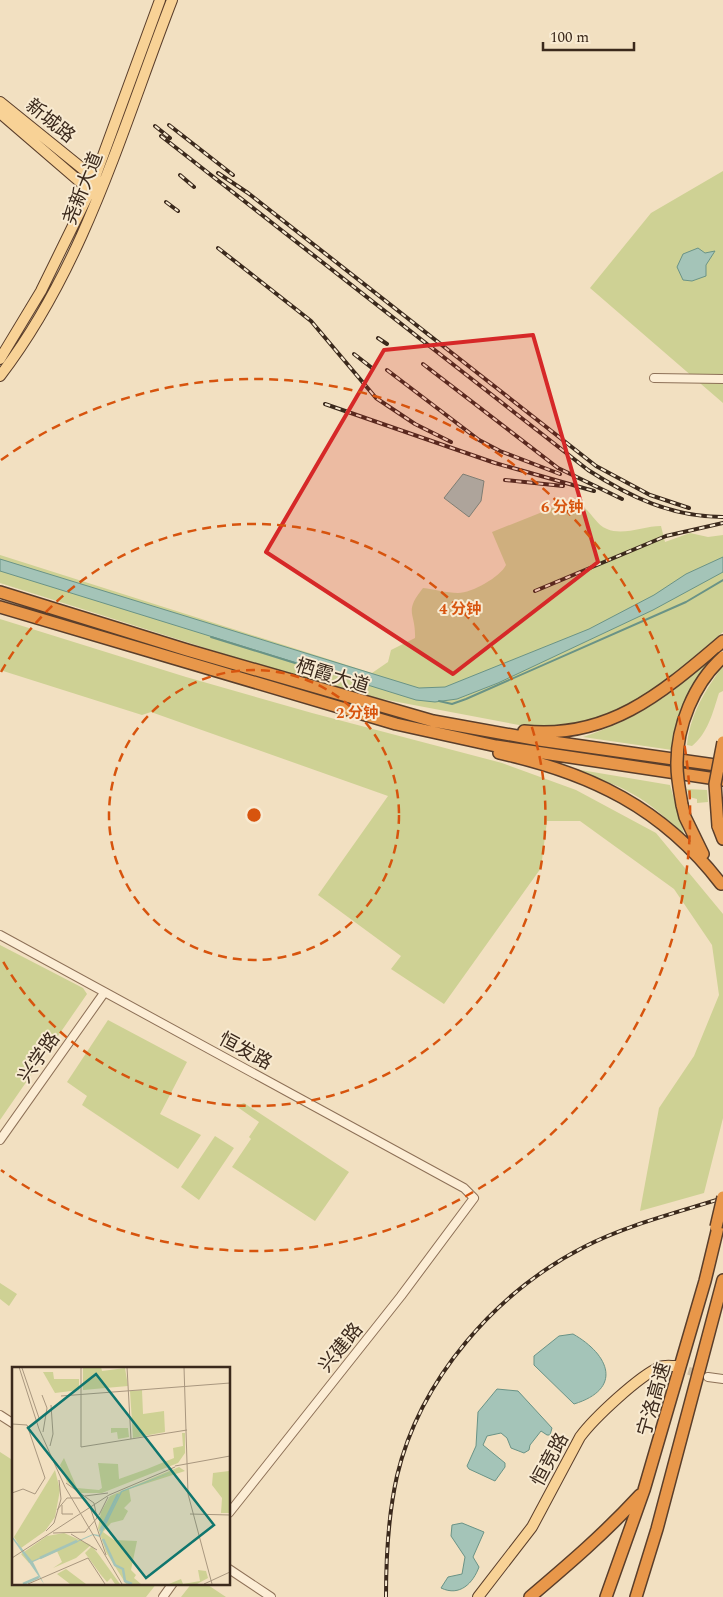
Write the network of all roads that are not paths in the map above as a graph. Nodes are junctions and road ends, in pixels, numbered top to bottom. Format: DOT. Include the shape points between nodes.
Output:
graph roads {
  1 [pos="160,0"];
  2 [pos="172,0"];
  3 [pos="0,102"];
  4 [pos="0,114"];
  5 [pos="95,178"];
  6 [pos="104,185"];
  7 [pos="90,191"];
  8 [pos="99,198"];
  9 [pos="0,359"];
  10 [pos="0,376"];
  11 [pos="654,378"];
  12 [pos="723,379"];
  13 [pos="0,592"];
  14 [pos="0,607"];
  15 [pos="723,641"];
  16 [pos="723,657"];
  17 [pos="357,700"];
  18 [pos="396,724"];
  19 [pos="723,742"];
  20 [pos="723,766"];
  21 [pos="723,780"];
  22 [pos="723,839"];
  23 [pos="722,886"];
  24 [pos="0,935"];
  25 [pos="104,993"];
  26 [pos="0,1140"];
  27 [pos="723,1197"];
  28 [pos="474,1198"];
  29 [pos="723,1208"];
  30 [pos="717,1226"];
  31 [pos="722,1284"];
  32 [pos="675,1366"];
  33 [pos="708,1377"];
  34 [pos="723,1378"];
  35 [pos="0,1415"];
  36 [pos="12,1423"];
  37 [pos="644,1490"];
  38 [pos="230,1512"];
  39 [pos="230,1570"];
  40 [pos="172,1584"];
  41 [pos="163,1597"];
  42 [pos="271,1597"];
  43 [pos="478,1597"];
  44 [pos="530,1597"];
  45 [pos="606,1597"];
  46 [pos="636,1597"];
  1 -- 5 [label="main road, 尧新大道"];
  2 -- 6 [label="main road, 尧新大道"];
  3 -- 5 [label="main road, 新城路"];
  4 -- 7 [label="main road, 新城路"];
  5 -- 6 [label="main road, 新城路"];
  5 -- 7 [label="main road, 尧新大道"];
  6 -- 8 [label="main road, 尧新大道"];
  7 -- 8 [label="main road, 新城路"];
  7 -- 9 [label="main road, 尧新大道" via="41,291"];
  8 -- 10 [label="main road, 尧新大道" via="53,294 24,344"];
  11 -- 12 [label="street"];
  13 -- 17 [label="highway, 栖霞大道"];
  14 -- 18 [label="highway, 栖霞大道"];
  15 -- 17 [label="highway" via="642,705 610,720 564,731 527,732"];
  16 -- 23 [label="highway, bridge" via="706,676 681,729 677,767 682,805 690,830"];
  17 -- 20 [label="highway, 栖霞大道" via="464,727"];
  18 -- 21 [label="highway, 栖霞大道" via="496,746"];
  18 -- 23 [label="highway" via="513,756 619,795 671,829 691,847"];
  19 -- 22 [label="highway, bridge" via="715,784 718,826"];
  24 -- 25 [label="street, 恒发路"];
  25 -- 26 [label="street, 兴学路"];
  25 -- 28 [label="street, 恒发路" via="464,1188"];
  27 -- 30 [label="highway, bridge"];
  28 -- 38 [label="street, 兴建路" via="401,1296"];
  29 -- 30 [label="highway, bridge"];
  30 -- 37 [label="highway, 宁洛高速" via="705,1281"];
  31 -- 46 [label="highway, 宁洛高速" via="658,1528"];
  32 -- 43 [label="main road, 恒竞路" via="661,1366 589,1425 532,1527"];
  33 -- 34 [label="street"];
  35 -- 36 [label="street"];
  37 -- 44 [label="highway" via="606,1533"];
  37 -- 45 [label="highway, 宁洛高速"];
  39 -- 42 [label="street"];
  40 -- 41 [label="street"];
}
